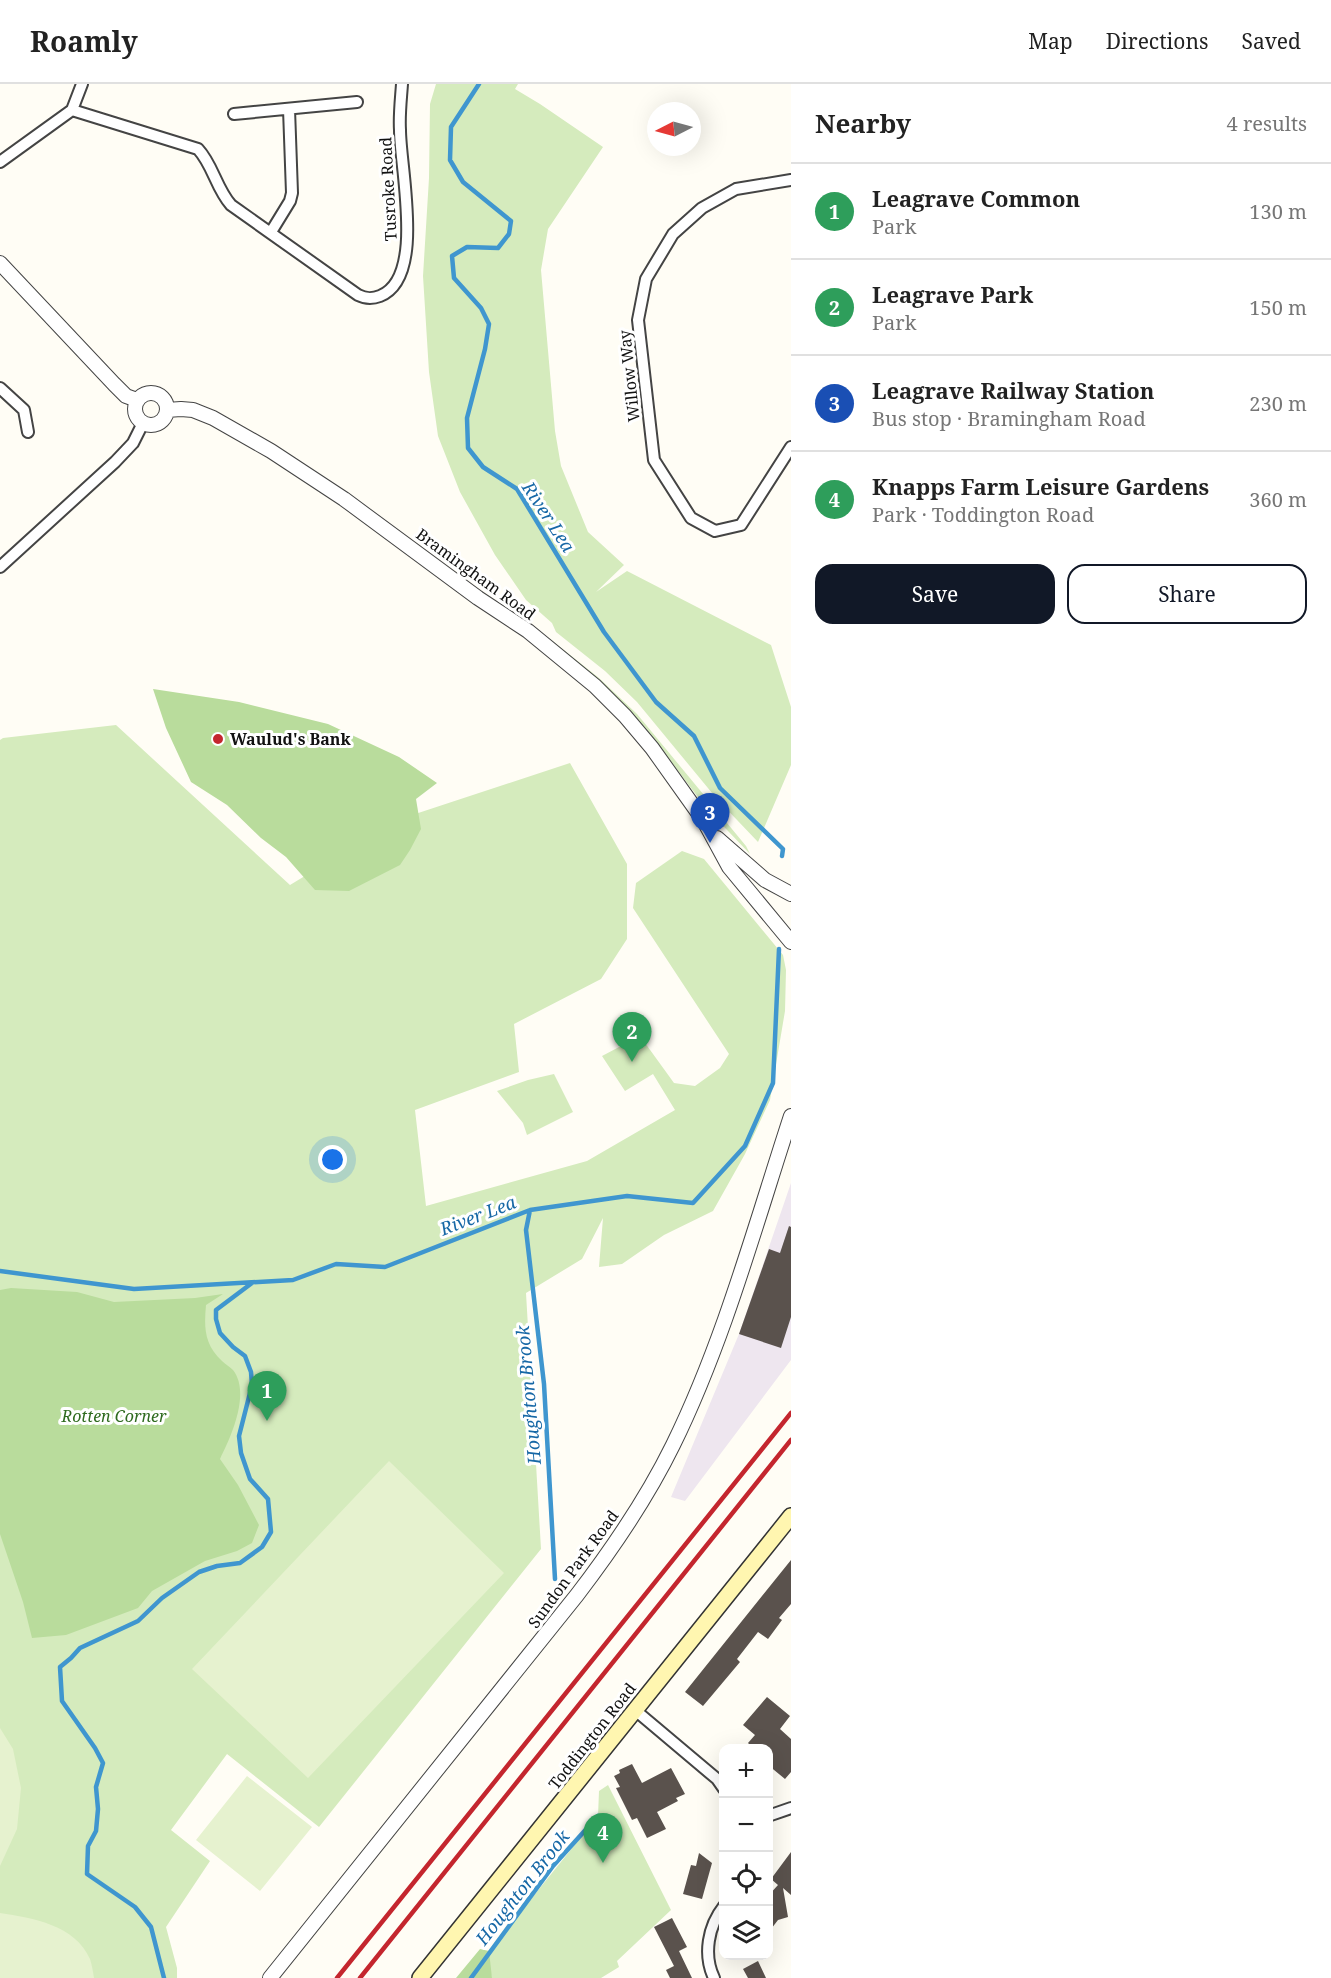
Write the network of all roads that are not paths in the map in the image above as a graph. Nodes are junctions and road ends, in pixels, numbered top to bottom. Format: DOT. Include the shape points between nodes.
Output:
graph roads {
  1 [pos="82,84"];
  2 [pos="402,84"];
  3 [pos="357,102"];
  4 [pos="290,109"];
  5 [pos="72,110"];
  6 [pos="234,114"];
  7 [pos="0,162"];
  8 [pos="791,180"];
  9 [pos="270,232"];
  10 [pos="0,263"];
  11 [pos="0,388"];
  12 [pos="137,400"];
  13 [pos="167,410"];
  14 [pos="143,423"];
  15 [pos="28,432"];
  16 [pos="791,447"];
  17 [pos="0,567"];
  18 [pos="713,835"];
  19 [pos="791,894"];
  20 [pos="791,942"];
  21 [pos="791,1116"];
  22 [pos="791,1516"];
  23 [pos="635,1710"];
  24 [pos="719,1782"];
  25 [pos="791,1808"];
  26 [pos="773,1814"];
  27 [pos="719,1914"];
  28 [pos="270,1978"];
  29 [pos="420,1978"];
  30 [pos="714,1978"];
  1 -- 5 [label="street"];
  2 -- 9 [label="street, Tusroke Road" via="399,130 407,238 406,258 394,286 374,298 364,298"];
  3 -- 4 [label="street"];
  4 -- 6 [label="street"];
  4 -- 9 [label="street" via="292,193"];
  5 -- 7 [label="street"];
  5 -- 9 [label="street" via="198,149 207,158 227,200"];
  8 -- 16 [label="street, Willow Way" via="736,189 702,208 673,234 646,279 638,320 654,460 691,518 716,531 741,525"];
  10 -- 12 [label="street" via="126,396"];
  11 -- 15 [label="street" via="24,410"];
  12 -- 13 [label="street" via="145,393 156,393 165,400"];
  12 -- 14 [label="street" via="136,415"];
  13 -- 14 [label="street" via="158,423"];
  13 -- 18 [label="street, Bramingham Road" via="193,411 213,418 271,451 528,632 595,686 633,724"];
  14 -- 17 [label="street" via="133,443 115,462"];
  18 -- 19 [label="street, Bramingham Road" via="765,880"];
  18 -- 20 [label="street, Bramingham Road" via="729,867"];
  21 -- 28 [label="street, Sundon Park Road" via="715,1345 689,1411 655,1480 577,1595"];
  22 -- 23 [label="main road, Toddington Road"];
  23 -- 24 [label="street"];
  23 -- 29 [label="main road, Toddington Road"];
  25 -- 26 [label="street"];
  27 -- 30 [label="street" via="708,1936 709,1969"];
}
